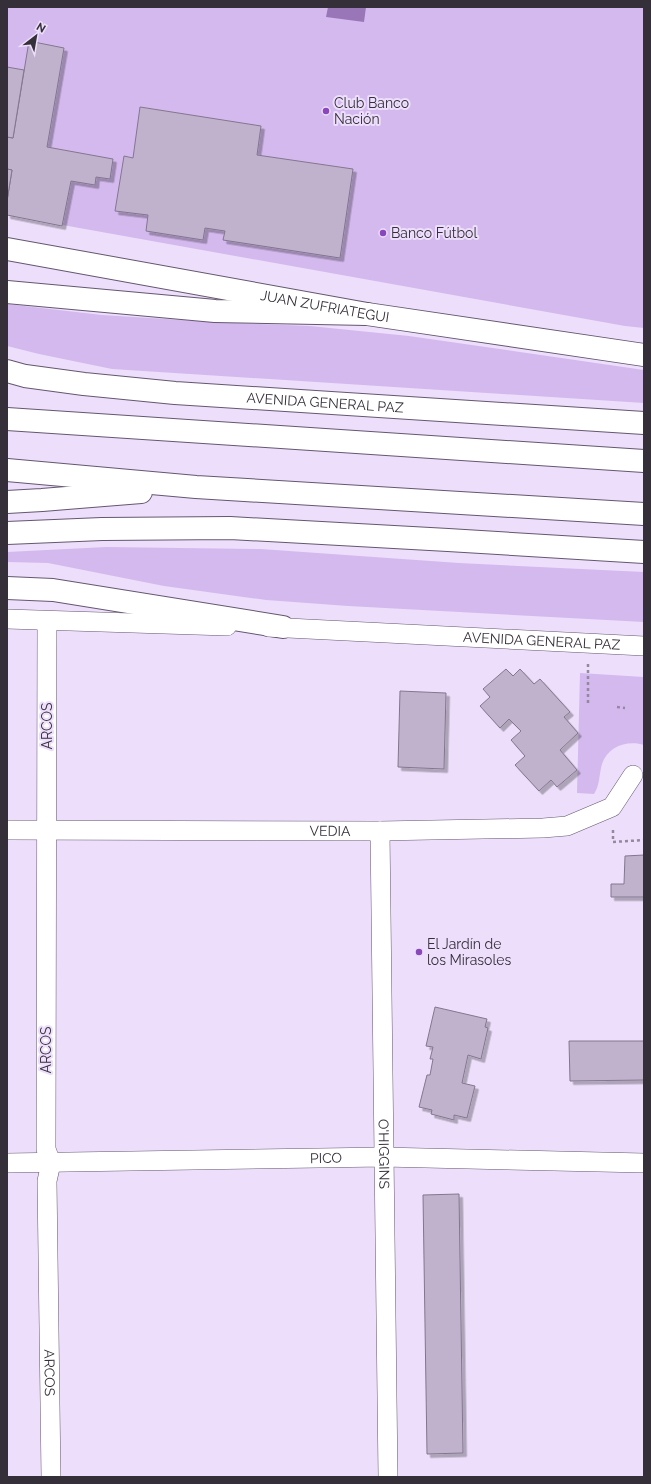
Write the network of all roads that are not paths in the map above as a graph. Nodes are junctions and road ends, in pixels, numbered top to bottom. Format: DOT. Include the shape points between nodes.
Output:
graph roads {
  1 [pos="7,249"];
  2 [pos="7,292"];
  3 [pos="367,314"];
  4 [pos="644,355"];
  5 [pos="7,372"];
  6 [pos="7,414"];
  7 [pos="7,419"];
  8 [pos="42,422"];
  9 [pos="644,423"];
  10 [pos="644,461"];
  11 [pos="7,470"];
  12 [pos="196,487"];
  13 [pos="7,502"];
  14 [pos="644,514"];
  15 [pos="7,533"];
  16 [pos="644,552"];
  17 [pos="7,588"];
  18 [pos="7,619"];
  19 [pos="48,621"];
  20 [pos="283,627"];
  21 [pos="644,646"];
  22 [pos="633,775"];
  23 [pos="46,829"];
  24 [pos="7,830"];
  25 [pos="380,831"];
  26 [pos="383,1157"];
  27 [pos="7,1163"];
  28 [pos="51,1163"];
  29 [pos="644,1163"];
  30 [pos="51,1477"];
  31 [pos="388,1477"];
  1 -- 3 [label="main road, JUAN ZUFRIATEGUI"];
  2 -- 3 [label="main road" via="215,311"];
  3 -- 4 [label="main road, JUAN ZUFRIATEGUI"];
  5 -- 9 [label="main road, AVENIDA GENERAL PAZ" via="84,384 175,392"];
  6 -- 8 [label="main road"];
  7 -- 8 [label="main road"];
  8 -- 10 [label="main road"];
  11 -- 12 [label="main road"];
  12 -- 13 [label="main road"];
  12 -- 14 [label="main road"];
  15 -- 16 [label="main road" via="230,528"];
  17 -- 20 [label="main road" via="53,590"];
  18 -- 19 [label="street, AVENIDA GENERAL PAZ"];
  19 -- 20 [label="street, AVENIDA GENERAL PAZ"];
  19 -- 23 [label="street, ARCOS"];
  20 -- 21 [label="street, AVENIDA GENERAL PAZ"];
  22 -- 25 [label="street, VEDIA" via="612,807 567,826"];
  23 -- 24 [label="street, VEDIA"];
  23 -- 25 [label="street, VEDIA"];
  23 -- 28 [label="street, ARCOS" via="46,1149"];
  25 -- 26 [label="street, O'HIGGINS"];
  26 -- 28 [label="street, PICO"];
  26 -- 29 [label="street, PICO"];
  26 -- 31 [label="street, O'HIGGINS"];
  27 -- 28 [label="street, PICO"];
  28 -- 30 [label="street, ARCOS" via="47,1181"];
}
